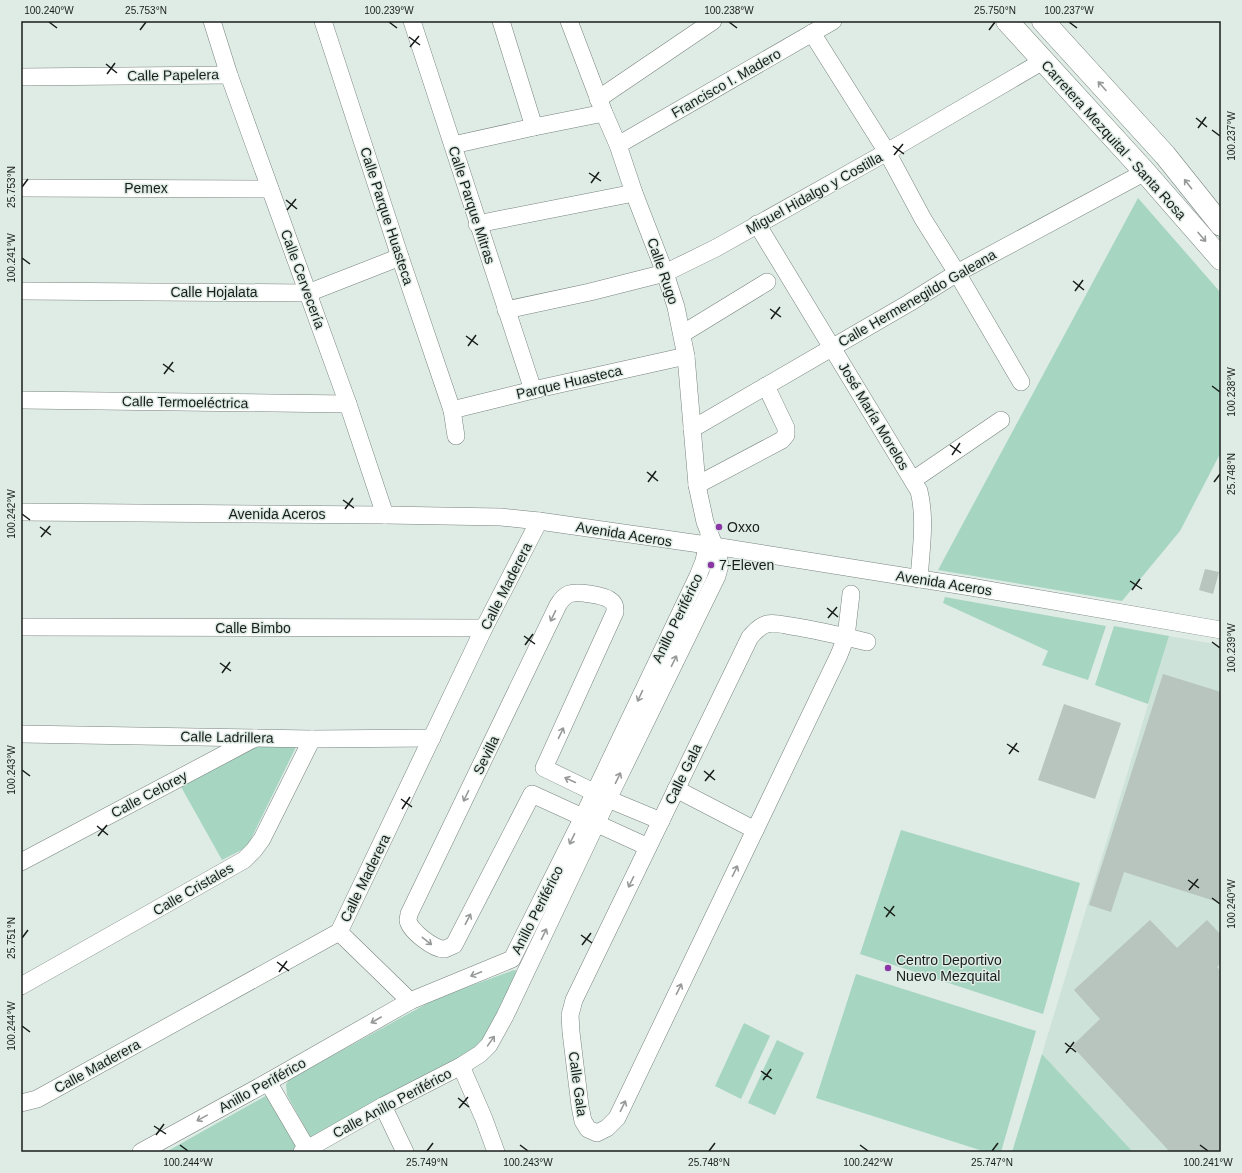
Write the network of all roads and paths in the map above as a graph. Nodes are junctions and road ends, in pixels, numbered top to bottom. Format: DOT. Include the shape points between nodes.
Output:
graph roads {
  1 [pos="212,21"];
  2 [pos="323,21"];
  3 [pos="412,21"];
  4 [pos="501,21"];
  5 [pos="569,21"];
  6 [pos="713,21"];
  7 [pos="833,21"];
  8 [pos="1007,21"];
  9 [pos="1043,21"];
  10 [pos="812,33"];
  11 [pos="1043,61"];
  12 [pos="230,75"];
  13 [pos="21,77"];
  14 [pos="601,106"];
  15 [pos="534,126"];
  16 [pos="453,145"];
  17 [pos="618,145"];
  18 [pos="887,152"];
  19 [pos="1145,172"];
  20 [pos="21,188"];
  21 [pos="270,189"];
  22 [pos="634,193"];
  23 [pos="477,224"];
  24 [pos="757,224"];
  25 [pos="1221,225"];
  26 [pos="400,257"];
  27 [pos="1221,259"];
  28 [pos="665,273"];
  29 [pos="958,273"];
  30 [pos="768,282"];
  31 [pos="21,291"];
  32 [pos="308,293"];
  33 [pos="506,310"];
  34 [pos="682,334"];
  35 [pos="832,347"];
  36 [pos="686,356"];
  37 [pos="1021,382"];
  38 [pos="766,386"];
  39 [pos="533,390"];
  40 [pos="21,400"];
  41 [pos="348,404"];
  42 [pos="452,410"];
  43 [pos="1001,420"];
  44 [pos="692,429"];
  45 [pos="456,436"];
  46 [pos="913,480"];
  47 [pos="697,485"];
  48 [pos="21,512"];
  49 [pos="385,515"];
  50 [pos="539,521"];
  51 [pos="710,542"];
  52 [pos="919,579"];
  53 [pos="851,594"];
  54 [pos="21,627"];
  55 [pos="484,628"];
  56 [pos="1221,630"];
  57 [pos="846,636"];
  58 [pos="867,642"];
  59 [pos="29,735"];
  60 [pos="257,737"];
  61 [pos="432,738"];
  62 [pos="312,739"];
  63 [pos="21,743"];
  64 [pos="676,789"];
  65 [pos="602,795"];
  66 [pos="589,821"];
  67 [pos="661,821"];
  68 [pos="756,830"];
  69 [pos="648,847"];
  70 [pos="21,862"];
  71 [pos="339,932"];
  72 [pos="512,959"];
  73 [pos="527,969"];
  74 [pos="21,986"];
  75 [pos="410,1001"];
  76 [pos="461,1066"];
  77 [pos="268,1082"];
  78 [pos="21,1103"];
  79 [pos="383,1106"];
  80 [pos="306,1151"];
  81 [pos="141,1152"];
  82 [pos="405,1152"];
  83 [pos="496,1152"];
  1 -- 12 [label="street, Calle Cervecería"];
  2 -- 26 [label="street, Calle Parque Huasteca"];
  3 -- 16 [label="street, Calle Parque Mitras"];
  4 -- 15 [label="street"];
  5 -- 14 [label="street, Calle Rugo"];
  6 -- 14 [label="street"];
  7 -- 10 [label="street, Francisco I. Madero"];
  8 -- 11 [label="main road, Carretera Mezquital - Santa Rosa"];
  25 -- 9 [label="main road, Carretera Mezquital - Santa Rosa, one-way" via="1165,155"];
  10 -- 17 [label="street, Francisco I. Madero"];
  10 -- 18 [label="street"];
  11 -- 18 [label="street, Miguel Hidalgo y Costilla"];
  11 -- 19 [label="main road, Carretera Mezquital - Santa Rosa"];
  12 -- 13 [label="street, Calle Papelera"];
  12 -- 21 [label="street, Calle Cervecería"];
  14 -- 15 [label="street"];
  14 -- 17 [label="street, Calle Rugo"];
  15 -- 16 [label="street"];
  16 -- 23 [label="street, Calle Parque Mitras"];
  17 -- 22 [label="street, Calle Rugo"];
  18 -- 24 [label="street, Miguel Hidalgo y Costilla"];
  18 -- 29 [label="street" via="923,219"];
  19 -- 27 [label="main road, Carretera Mezquital - Santa Rosa, one-way"];
  19 -- 29 [label="street, Calle Hermenegildo Galeana"];
  20 -- 21 [label="street, Pemex"];
  21 -- 32 [label="street, Calle Cervecería"];
  22 -- 23 [label="street"];
  22 -- 28 [label="street, Calle Rugo"];
  23 -- 33 [label="street, Calle Parque Mitras"];
  24 -- 28 [label="street, Miguel Hidalgo y Costilla"];
  24 -- 35 [label="street, José María Morelos"];
  26 -- 32 [label="street, Calle Hojalata"];
  26 -- 42 [label="street, Calle Parque Huasteca"];
  28 -- 33 [label="street, Miguel Hidalgo y Costilla"];
  28 -- 34 [label="street, Calle Rugo"];
  29 -- 35 [label="street, Calle Hermenegildo Galeana"];
  29 -- 37 [label="street"];
  30 -- 34 [label="street"];
  31 -- 32 [label="street, Calle Hojalata"];
  32 -- 41 [label="street, Calle Cervecería"];
  33 -- 39 [label="street, Calle Parque Mitras"];
  34 -- 36 [label="street, Calle Rugo"];
  35 -- 38 [label="street, Calle Hermenegildo Galeana"];
  35 -- 46 [label="street, José María Morelos"];
  36 -- 39 [label="street, Parque Huasteca"];
  36 -- 44 [label="street, Calle Rugo"];
  38 -- 44 [label="street, Calle Hermenegildo Galeana"];
  38 -- 47 [label="street" via="786,428 786,435 782,440"];
  39 -- 42 [label="street, Parque Huasteca"];
  40 -- 41 [label="street, Calle Termoeléctrica"];
  41 -- 49 [label="street, Calle Cervecería"];
  42 -- 45 [label="street, Calle Parque Huasteca"];
  43 -- 46 [label="street"];
  44 -- 47 [label="street, Calle Rugo"];
  46 -- 52 [label="street, José María Morelos" via="919,491 923,516"];
  47 -- 51 [label="street, Calle Rugo"];
  48 -- 49 [label="street, Avenida Aceros"];
  49 -- 50 [label="street, Avenida Aceros" via="501,517"];
  50 -- 51 [label="street, Avenida Aceros"];
  50 -- 55 [label="street, Calle Maderera"];
  51 -- 52 [label="street, Avenida Aceros"];
  51 -- 65 [label="street, Anillo Periférico" via="682,627"];
  52 -- 56 [label="street, Avenida Aceros"];
  53 -- 57 [label="street, Calle Gala"];
  54 -- 55 [label="street, Calle Bimbo"];
  55 -- 61 [label="street, Calle Maderera"];
  57 -- 58 [label="street, Calle Gala"];
  57 -- 64 [label="street, Calle Gala" via="776,623 759,628 750,637"];
  57 -- 68 [label="street, Calle Gala"];
  59 -- 60 [label="street, Calle Ladrillera"];
  59 -- 63 [label="street"];
  60 -- 62 [label="street, Calle Ladrillera"];
  60 -- 70 [label="street, Calle Celorey"];
  61 -- 62 [label="street, Calle Ladrillera"];
  61 -- 71 [label="street, Calle Maderera"];
  62 -- 74 [label="street, Calle Cristales" via="262,840 244,860"];
  64 -- 67 [label="street, Calle Gala"];
  64 -- 68 [label="street"];
  65 -- 66 [label="street, Anillo Periférico"];
  65 -- 66 [label="street, Sevilla, one-way" via="544,768 615,612 615,606 605,597 579,592 570,593 558,604 409,914 411,927 436,948 445,949 454,945 532,794"];
  65 -- 67 [label="street"];
  66 -- 69 [label="street"];
  66 -- 72 [label="street, Anillo Periférico, one-way"];
  73 -- 66 [label="street, Anillo Periférico, one-way"];
  67 -- 69 [label="street, Calle Gala"];
  69 -- 68 [label="street, Calle Gala, one-way" via="576,994 570,1015 583,1121 588,1129 597,1133 617,1118"];
  71 -- 75 [label="street"];
  71 -- 78 [label="street, Calle Maderera" via="36,1099"];
  72 -- 73 [label="street"];
  72 -- 75 [label="street, Anillo Periférico, one-way"];
  76 -- 73 [label="street, Anillo Periférico, one-way" via="489,1045"];
  75 -- 77 [label="street, Anillo Periférico, one-way"];
  76 -- 79 [label="street, Calle Anillo Periférico"];
  76 -- 83 [label="street"];
  77 -- 80 [label="street"];
  77 -- 81 [label="street, Anillo Periférico, one-way"];
  79 -- 80 [label="street, Calle Anillo Periférico"];
  79 -- 82 [label="street"];
}
